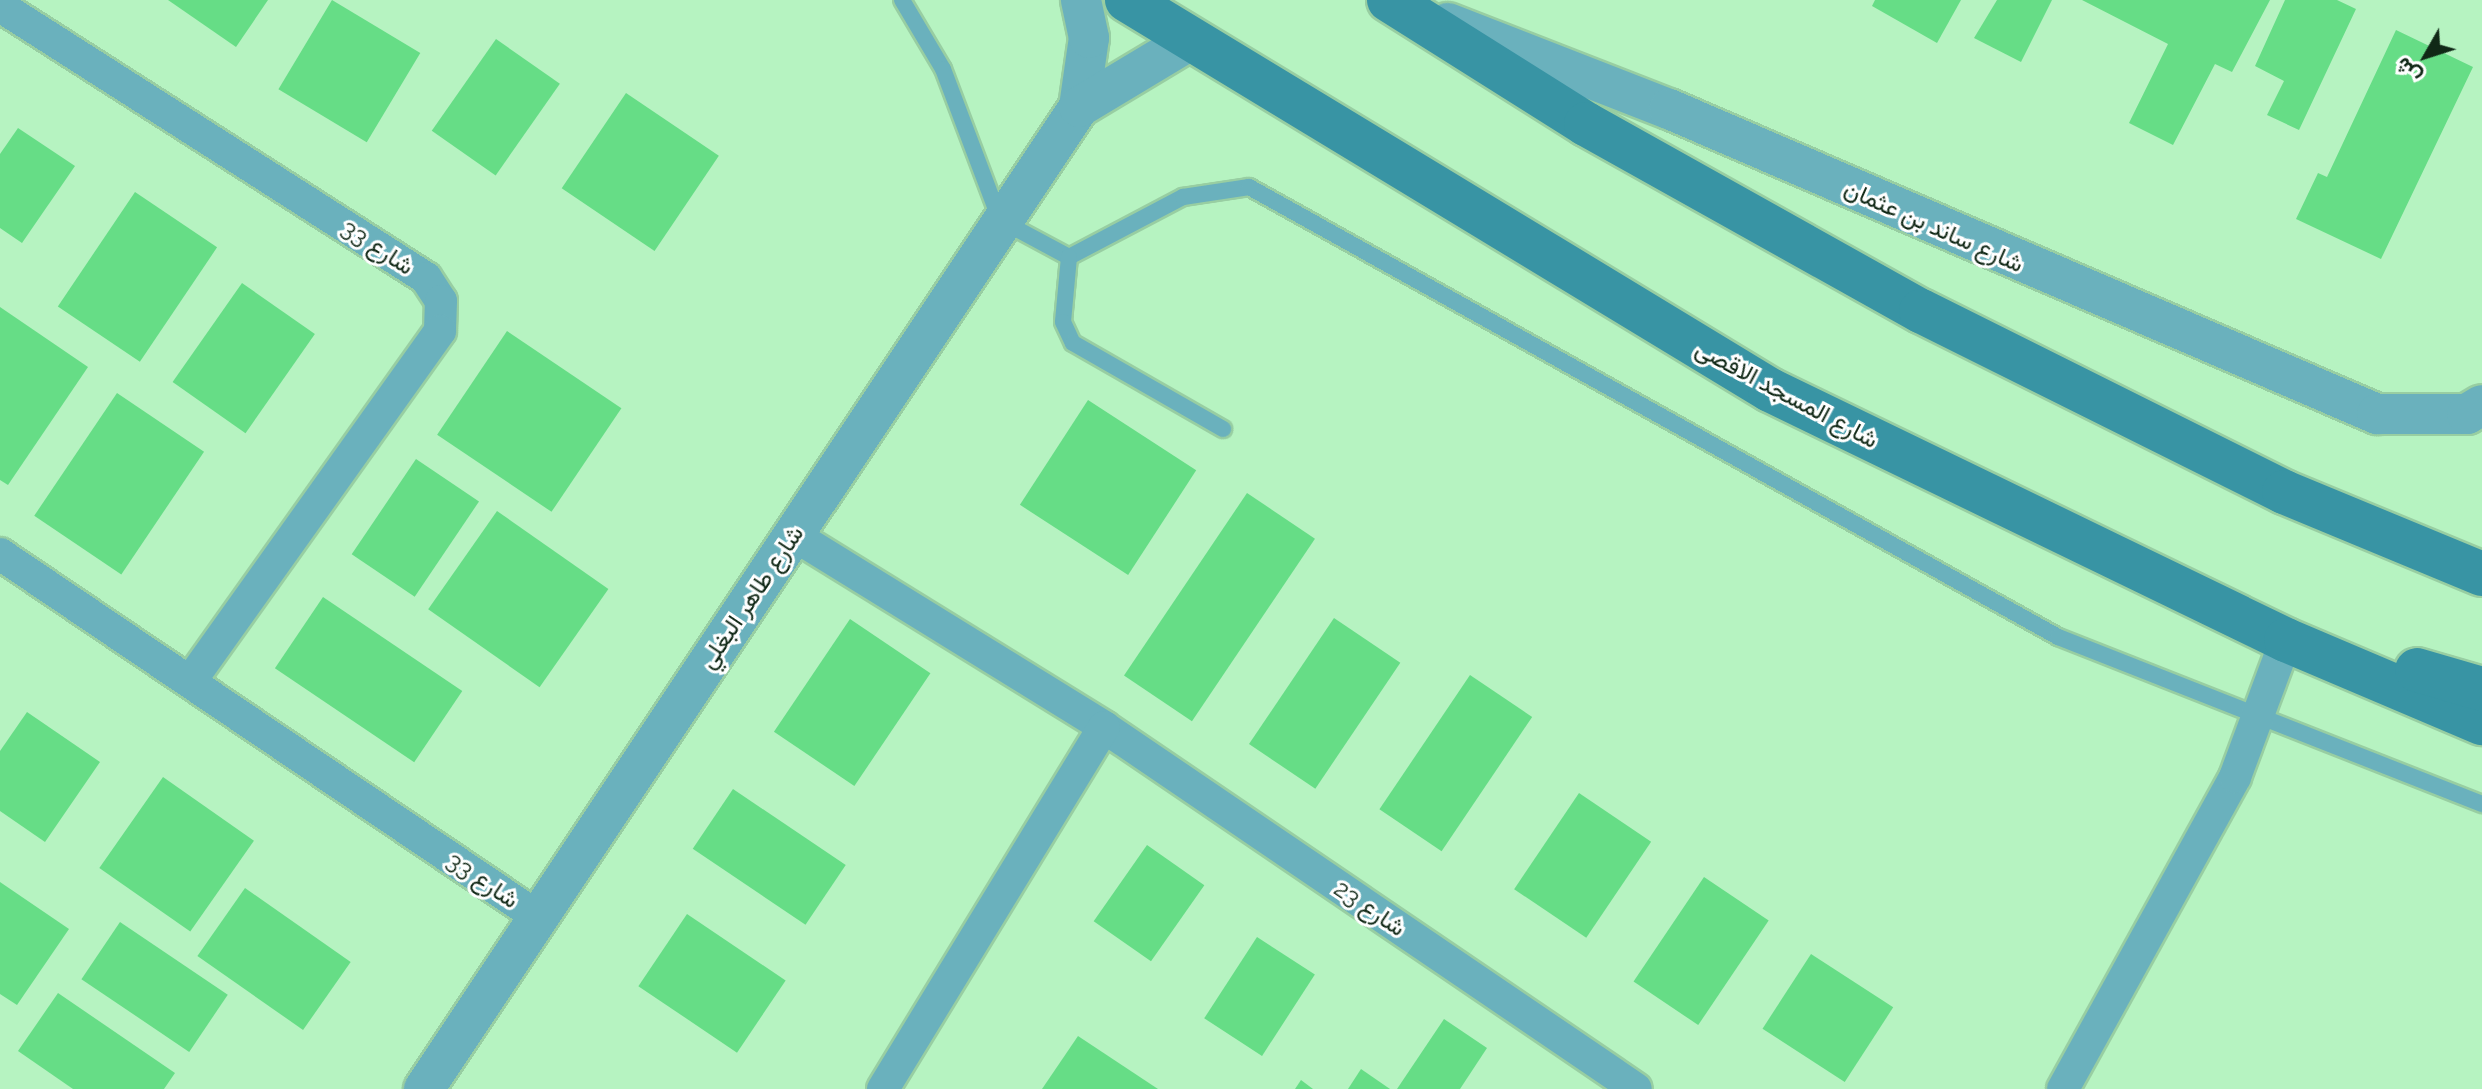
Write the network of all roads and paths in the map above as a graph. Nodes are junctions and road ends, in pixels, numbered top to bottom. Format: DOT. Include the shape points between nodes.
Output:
graph roads {
  1 [pos="902,0"];
  2 [pos="1081,0"];
  3 [pos="1127,0"];
  4 [pos="1389,0"];
  5 [pos="0,6"];
  6 [pos="1187,42"];
  7 [pos="1079,107"];
  8 [pos="1000,220"];
  9 [pos="1069,257"];
  10 [pos="2482,405"];
  11 [pos="1223,429"];
  12 [pos="792,534"];
  13 [pos="0,554"];
  14 [pos="2482,574"];
  15 [pos="2299,646"];
  16 [pos="190,681"];
  17 [pos="2482,689"];
  18 [pos="2255,716"];
  19 [pos="2482,723"];
  20 [pos="1104,727"];
  21 [pos="2482,804"];
  22 [pos="538,917"];
  23 [pos="424,1089"];
  24 [pos="883,1089"];
  25 [pos="1636,1089"];
  26 [pos="2063,1089"];
  1 -- 8 [label="lane" via="943,69"];
  2 -- 7 [label="street, شارع طاهر البغلي" via="1089,38"];
  3 -- 6 [label="main road, شارع المسجد الاقصى"];
  4 -- 10 [label="street, شارع ساند بن عثمان" via="1669,109 2377,414 2467,414"];
  4 -- 14 [label="main road" via="1586,124 1921,311 2284,492"];
  5 -- 16 [label="street, شارع 33" via="426,278 441,301 440,331"];
  6 -- 7 [label="street, شارع طاهر البغلي"];
  6 -- 15 [label="main road, شارع المسجد الاقصى" via="1770,390"];
  7 -- 8 [label="street, شارع طاهر البغلي"];
  8 -- 9 [label="lane"];
  8 -- 12 [label="street, شارع طاهر البغلي"];
  9 -- 11 [label="lane" via="1063,322 1073,343"];
  9 -- 18 [label="lane" via="1183,197 1249,187 2058,637"];
  12 -- 20 [label="street, شارع 23"];
  12 -- 22 [label="street, شارع طاهر البغلي"];
  13 -- 16 [label="street, شارع 33"];
  15 -- 17 [label="main road" via="2390,661"];
  15 -- 18 [label="street"];
  15 -- 19 [label="main road, شارع المسجد الاقصى"];
  16 -- 22 [label="street, شارع 33"];
  18 -- 21 [label="lane"];
  18 -- 26 [label="street" via="2235,777"];
  20 -- 24 [label="street"];
  20 -- 25 [label="street, شارع 23"];
  22 -- 23 [label="street, شارع طاهر البغلي"];
}
